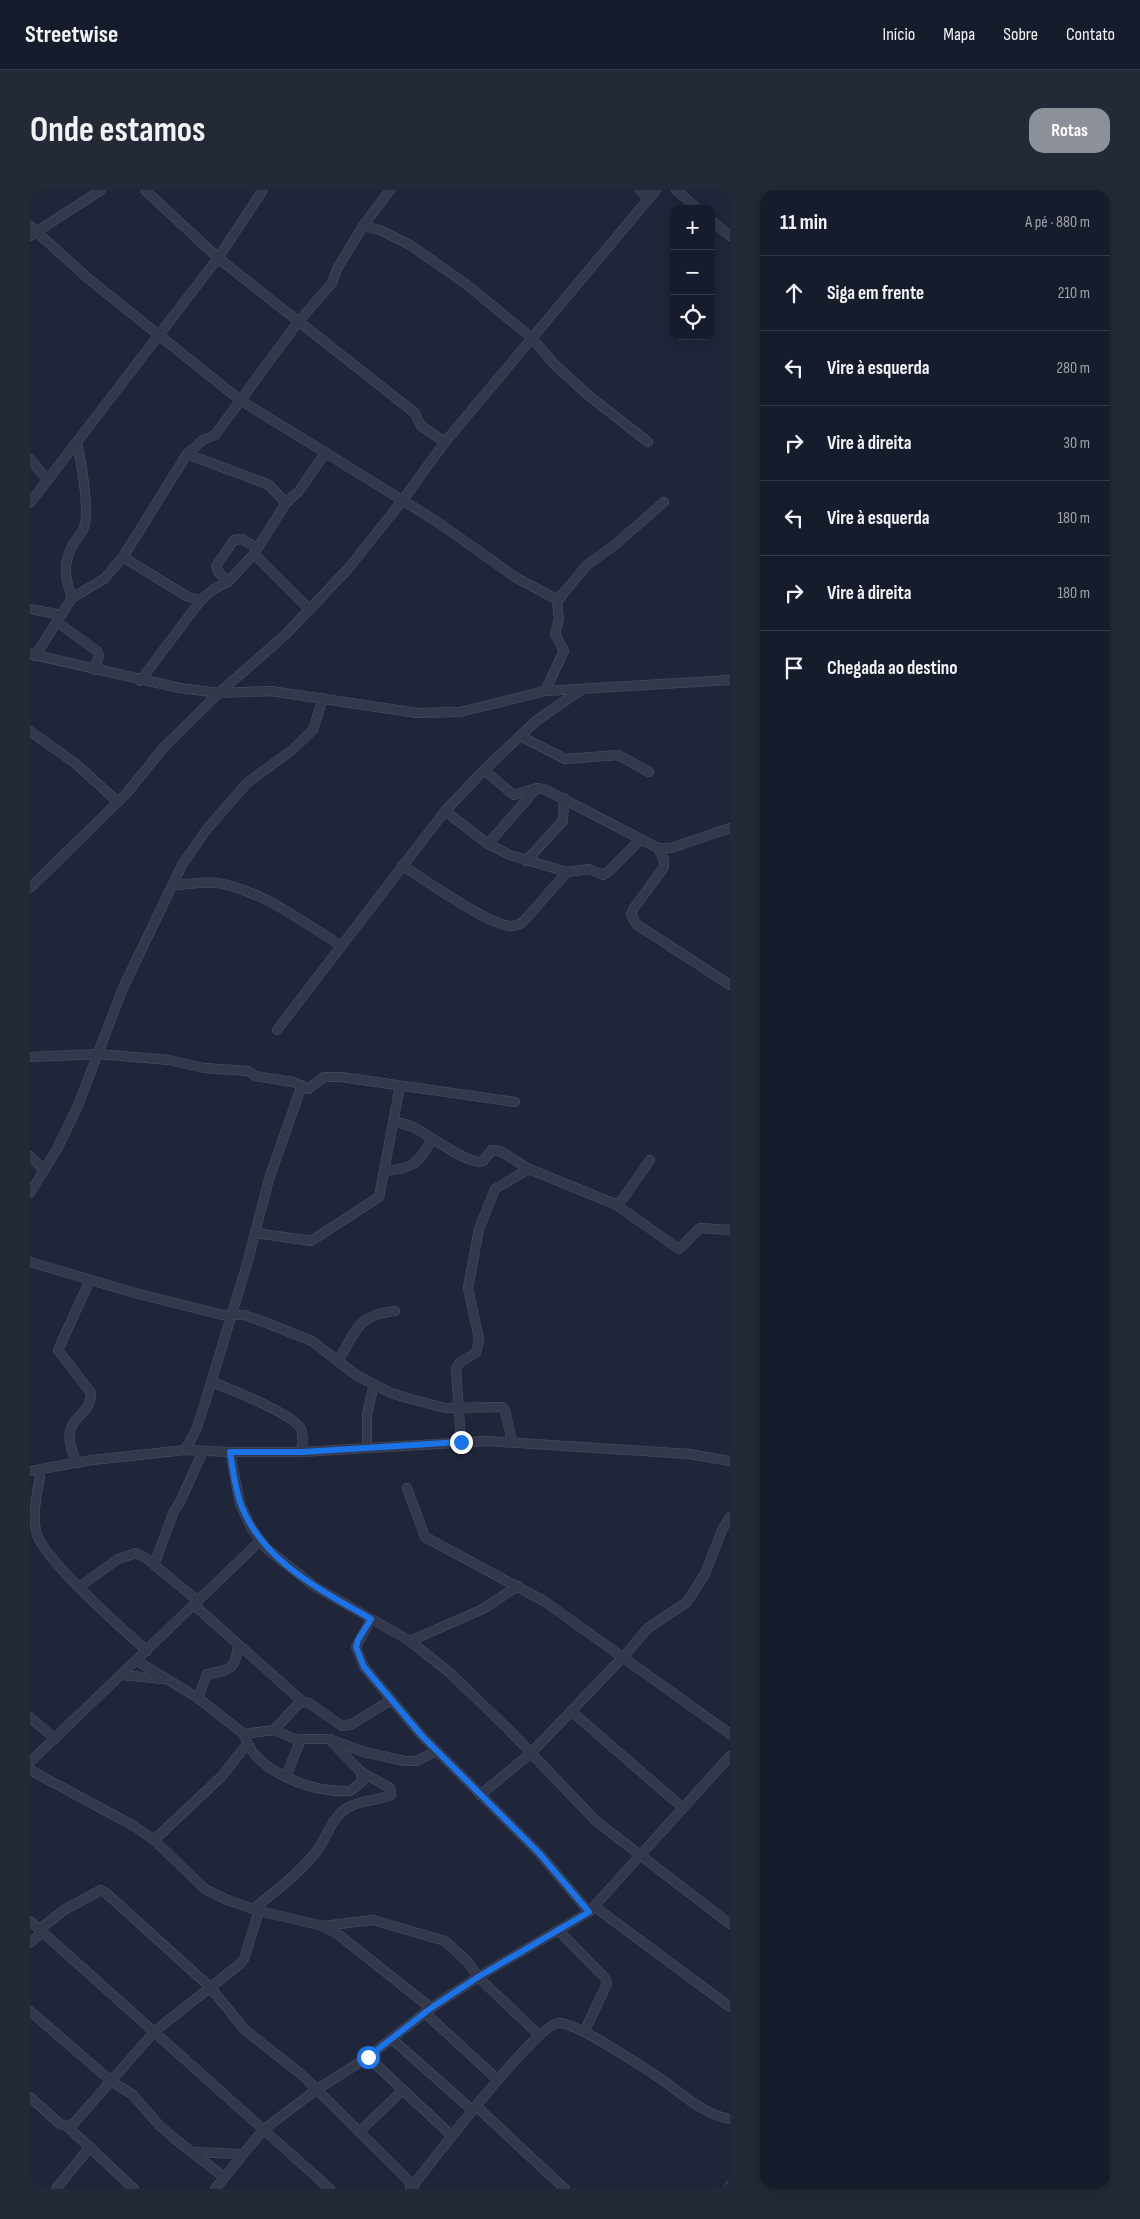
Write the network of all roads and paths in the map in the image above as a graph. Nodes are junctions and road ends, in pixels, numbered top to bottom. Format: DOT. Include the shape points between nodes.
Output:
graph roads {
  1 [pos="101,190"];
  2 [pos="144,190"];
  3 [pos="263,190"];
  4 [pos="390,190"];
  5 [pos="640,190"];
  6 [pos="656,190"];
  7 [pos="676,190"];
  8 [pos="649,199"];
  9 [pos="693,205"];
  10 [pos="715,223"];
  11 [pos="363,226"];
  12 [pos="32,231"];
  13 [pos="730,236"];
  14 [pos="218,258"];
  15 [pos="298,322"];
  16 [pos="159,336"];
  17 [pos="532,338"];
  18 [pos="240,400"];
  19 [pos="445,442"];
  20 [pos="648,442"];
  21 [pos="77,443"];
  22 [pos="326,452"];
  23 [pos="187,454"];
  24 [pos="30,459"];
  25 [pos="47,479"];
  26 [pos="402,501"];
  27 [pos="664,502"];
  28 [pos="30,503"];
  29 [pos="286,503"];
  30 [pos="256,551"];
  31 [pos="123,557"];
  32 [pos="228,582"];
  33 [pos="562,595"];
  34 [pos="72,598"];
  35 [pos="201,600"];
  36 [pos="30,609"];
  37 [pos="310,610"];
  38 [pos="59,618"];
  39 [pos="33,655"];
  40 [pos="94,670"];
  41 [pos="140,680"];
  42 [pos="730,680"];
  43 [pos="581,690"];
  44 [pos="545,691"];
  45 [pos="556,691"];
  46 [pos="219,693"];
  47 [pos="323,698"];
  48 [pos="566,702"];
  49 [pos="30,731"];
  50 [pos="520,736"];
  51 [pos="484,770"];
  52 [pos="650,772"];
  53 [pos="537,788"];
  54 [pos="564,798"];
  55 [pos="118,802"];
  56 [pos="445,811"];
  57 [pos="730,828"];
  58 [pos="641,839"];
  59 [pos="488,844"];
  60 [pos="658,848"];
  61 [pos="526,861"];
  62 [pos="402,865"];
  63 [pos="568,872"];
  64 [pos="172,886"];
  65 [pos="30,888"];
  66 [pos="342,946"];
  67 [pos="730,985"];
  68 [pos="277,1030"];
  69 [pos="98,1054"];
  70 [pos="30,1057"];
  71 [pos="302,1085"];
  72 [pos="400,1086"];
  73 [pos="515,1102"];
  74 [pos="394,1122"];
  75 [pos="432,1139"];
  76 [pos="30,1156"];
  77 [pos="650,1160"];
  78 [pos="528,1169"];
  79 [pos="44,1170"];
  80 [pos="385,1172"];
  81 [pos="30,1193"];
  82 [pos="615,1204"];
  83 [pos="730,1230"];
  84 [pos="256,1233"];
  85 [pos="30,1262"];
  86 [pos="90,1280"];
  87 [pos="395,1311"];
  88 [pos="232,1314"];
  89 [pos="338,1361"];
  90 [pos="212,1382"];
  91 [pos="374,1384"];
  92 [pos="460,1410"];
  93 [pos="461,1442"];
  94 [pos="512,1442"];
  95 [pos="367,1448"];
  96 [pos="185,1450"];
  97 [pos="203,1451"];
  98 [pos="230,1452"];
  99 [pos="302,1452"];
  100 [pos="730,1461"];
  101 [pos="76,1463"];
  102 [pos="41,1470"];
  103 [pos="30,1471"];
  104 [pos="407,1488"];
  105 [pos="730,1517"];
  106 [pos="260,1541"];
  107 [pos="154,1565"];
  108 [pos="518,1586"];
  109 [pos="79,1587"];
  110 [pos="196,1603"];
  111 [pos="371,1619"];
  112 [pos="410,1641"];
  113 [pos="238,1645"];
  114 [pos="147,1651"];
  115 [pos="624,1656"];
  116 [pos="137,1661"];
  117 [pos="122,1675"];
  118 [pos="163,1679"];
  119 [pos="198,1698"];
  120 [pos="391,1700"];
  121 [pos="303,1702"];
  122 [pos="571,1711"];
  123 [pos="30,1717"];
  124 [pos="274,1730"];
  125 [pos="244,1734"];
  126 [pos="730,1734"];
  127 [pos="55,1739"];
  128 [pos="301,1739"];
  129 [pos="330,1739"];
  130 [pos="247,1744"];
  131 [pos="437,1751"];
  132 [pos="531,1753"];
  133 [pos="730,1756"];
  134 [pos="30,1762"];
  135 [pos="30,1770"];
  136 [pos="361,1772"];
  137 [pos="286,1776"];
  138 [pos="480,1795"];
  139 [pos="683,1808"];
  140 [pos="154,1840"];
  141 [pos="641,1855"];
  142 [pos="256,1910"];
  143 [pos="592,1910"];
  144 [pos="30,1921"];
  145 [pos="730,1924"];
  146 [pos="324,1926"];
  147 [pos="42,1930"];
  148 [pos="558,1930"];
  149 [pos="30,1943"];
  150 [pos="478,1977"];
  151 [pos="210,1987"];
  152 [pos="730,2007"];
  153 [pos="428,2010"];
  154 [pos="30,2011"];
  155 [pos="154,2031"];
  156 [pos="584,2032"];
  157 [pos="539,2034"];
  158 [pos="392,2039"];
  159 [pos="368,2057"];
  160 [pos="498,2080"];
  161 [pos="111,2081"];
  162 [pos="316,2090"];
  163 [pos="403,2090"];
  164 [pos="30,2097"];
  165 [pos="474,2108"];
  166 [pos="730,2119"];
  167 [pos="68,2126"];
  168 [pos="263,2130"];
  169 [pos="359,2132"];
  170 [pos="452,2136"];
  171 [pos="90,2147"];
  172 [pos="193,2152"];
  173 [pos="241,2154"];
  174 [pos="224,2177"];
  175 [pos="730,2185"];
  176 [pos="412,2188"];
  177 [pos="56,2189"];
  178 [pos="134,2189"];
  179 [pos="215,2189"];
  180 [pos="330,2189"];
  181 [pos="565,2189"];
  182 [pos="728,2189"];
  1 -- 12 [label="street"];
  2 -- 14 [label="street"];
  3 -- 14 [label="street"];
  4 -- 11 [label="street"];
  5 -- 8 [label="street"];
  6 -- 8 [label="street"];
  7 -- 9 [label="street"];
  8 -- 17 [label="street"];
  10 -- 13 [label="street"];
  11 -- 15 [label="street" via="337,268 332,283"];
  11 -- 17 [label="street" via="380,230 410,245 466,284"];
  12 -- 16 [label="street"];
  14 -- 15 [label="street"];
  14 -- 16 [label="street"];
  15 -- 18 [label="street"];
  15 -- 19 [label="street" via="415,413 421,426"];
  16 -- 18 [label="street"];
  16 -- 21 [label="street"];
  17 -- 19 [label="street"];
  17 -- 20 [label="street" via="554,364 588,395"];
  18 -- 22 [label="street"];
  18 -- 23 [label="street" via="215,435 203,440"];
  19 -- 26 [label="street"];
  21 -- 25 [label="street"];
  21 -- 34 [label="street" via="84,475 85,526 68,554 65,566 65,578"];
  22 -- 26 [label="street"];
  22 -- 29 [label="street" via="299,491"];
  23 -- 29 [label="street" via="269,485"];
  23 -- 31 [label="street"];
  24 -- 25 [label="street"];
  25 -- 28 [label="street"];
  26 -- 33 [label="street" via="436,520 515,576 554,598"];
  26 -- 37 [label="street"];
  27 -- 33 [label="street" via="587,565"];
  29 -- 30 [label="street"];
  30 -- 32 [label="street"];
  30 -- 32 [label="street" via="242,539 234,540 216,566"];
  30 -- 37 [label="street"];
  31 -- 34 [label="street" via="104,579"];
  31 -- 35 [label="street" via="188,597"];
  32 -- 35 [label="street"];
  33 -- 44 [label="street" via="557,602 559,619 555,634 563,654"];
  34 -- 38 [label="street"];
  35 -- 41 [label="street"];
  36 -- 38 [label="street"];
  37 -- 46 [label="street"];
  38 -- 39 [label="street"];
  38 -- 40 [label="street" via="97,650 99,656"];
  39 -- 40 [label="street"];
  40 -- 41 [label="street"];
  41 -- 46 [label="street"];
  42 -- 43 [label="street"];
  43 -- 45 [label="street"];
  43 -- 48 [label="street"];
  44 -- 45 [label="street"];
  44 -- 47 [label="street" via="448,714 417,713"];
  45 -- 48 [label="street"];
  46 -- 47 [label="street" via="271,691"];
  46 -- 55 [label="street" via="164,747"];
  47 -- 64 [label="street" via="313,730 247,783 223,808 199,840"];
  48 -- 50 [label="street" via="537,720"];
  49 -- 55 [label="street" via="75,763"];
  50 -- 51 [label="street"];
  50 -- 52 [label="street" via="565,759 618,756"];
  51 -- 53 [label="street" via="514,795"];
  51 -- 56 [label="street"];
  53 -- 54 [label="street"];
  53 -- 59 [label="street"];
  54 -- 58 [label="street"];
  54 -- 61 [label="street" via="563,821"];
  55 -- 65 [label="street"];
  56 -- 59 [label="street"];
  56 -- 62 [label="street"];
  57 -- 60 [label="street" via="678,846"];
  58 -- 60 [label="street"];
  58 -- 63 [label="street" via="603,875 589,869"];
  59 -- 61 [label="street"];
  60 -- 67 [label="street" via="664,867 634,908 633,920"];
  61 -- 63 [label="street"];
  62 -- 63 [label="street" via="489,920 508,926 524,921"];
  62 -- 66 [label="street"];
  64 -- 66 [label="street" via="210,882 236,887 268,901"];
  64 -- 69 [label="street" via="123,988"];
  66 -- 68 [label="street"];
  69 -- 70 [label="street"];
  69 -- 71 [label="street" via="169,1060 204,1068 248,1070 255,1076"];
  69 -- 79 [label="street" via="78,1108"];
  71 -- 72 [label="street" via="310,1088 326,1076"];
  71 -- 84 [label="street" via="269,1179"];
  72 -- 73 [label="street"];
  72 -- 74 [label="street"];
  74 -- 75 [label="street" via="409,1125"];
  74 -- 80 [label="street"];
  75 -- 78 [label="street" via="474,1161 483,1161 492,1150 496,1150"];
  75 -- 80 [label="street" via="419,1161 402,1170"];
  76 -- 79 [label="street"];
  77 -- 82 [label="street" via="622,1200"];
  78 -- 82 [label="street"];
  78 -- 92 [label="street" via="495,1189 479,1229 468,1288 479,1339 476,1353 460,1362 456,1369"];
  79 -- 81 [label="street"];
  80 -- 84 [label="street" via="379,1197 318,1238 305,1242"];
  82 -- 83 [label="street" via="679,1249 700,1228"];
  84 -- 88 [label="street"];
  85 -- 86 [label="street"];
  86 -- 88 [label="street" via="135,1294 223,1315"];
  86 -- 101 [label="street" via="58,1350 91,1393 91,1400 70,1430 69,1446"];
  87 -- 89 [label="street" via="364,1319"];
  88 -- 89 [label="street" via="244,1315 304,1337"];
  88 -- 90 [label="street"];
  89 -- 91 [label="street"];
  90 -- 96 [label="street" via="196,1430"];
  90 -- 99 [label="street" via="298,1424"];
  91 -- 92 [label="street" via="407,1398"];
  91 -- 95 [label="street" via="367,1414"];
  92 -- 93 [label="street"];
  92 -- 94 [label="street" via="504,1408"];
  93 -- 94 [label="street"];
  93 -- 95 [label="street"];
  94 -- 100 [label="street" via="689,1454"];
  95 -- 99 [label="street"];
  96 -- 97 [label="street"];
  96 -- 101 [label="street"];
  97 -- 98 [label="street"];
  97 -- 107 [label="street" via="174,1510"];
  98 -- 99 [label="street"];
  98 -- 106 [label="street" via="240,1504"];
  101 -- 102 [label="street"];
  102 -- 103 [label="street"];
  102 -- 109 [label="street" via="36,1532 44,1550"];
  104 -- 108 [label="street" via="426,1537"];
  105 -- 115 [label="street" via="705,1574 687,1602 652,1624"];
  106 -- 110 [label="street"];
  106 -- 111 [label="street" via="314,1586"];
  107 -- 109 [label="street" via="142,1555 131,1553"];
  107 -- 110 [label="street"];
  108 -- 112 [label="street" via="483,1609"];
  108 -- 115 [label="street"];
  109 -- 114 [label="street"];
  110 -- 113 [label="street"];
  110 -- 114 [label="street"];
  111 -- 112 [label="street"];
  111 -- 120 [label="street" via="356,1647 364,1667"];
  112 -- 132 [label="street" via="450,1673"];
  113 -- 119 [label="street" via="236,1663 228,1671 207,1674"];
  113 -- 121 [label="street"];
  114 -- 116 [label="street"];
  115 -- 122 [label="street"];
  115 -- 126 [label="street"];
  116 -- 117 [label="street"];
  116 -- 118 [label="street"];
  117 -- 118 [label="street"];
  117 -- 127 [label="street"];
  118 -- 119 [label="street"];
  119 -- 125 [label="street"];
  120 -- 121 [label="street" via="352,1724 342,1726"];
  120 -- 131 [label="street"];
  121 -- 124 [label="street"];
  122 -- 132 [label="street"];
  122 -- 139 [label="street"];
  123 -- 127 [label="street"];
  124 -- 125 [label="street"];
  124 -- 128 [label="street"];
  125 -- 130 [label="street"];
  127 -- 134 [label="street"];
  128 -- 129 [label="street"];
  128 -- 137 [label="street"];
  129 -- 131 [label="street" via="364,1752 404,1761 416,1761"];
  129 -- 136 [label="street"];
  130 -- 137 [label="street" via="269,1766"];
  130 -- 140 [label="street" via="222,1776"];
  131 -- 138 [label="street"];
  132 -- 138 [label="street"];
  132 -- 141 [label="street" via="596,1821"];
  133 -- 139 [label="street"];
  135 -- 140 [label="street" via="102,1807"];
  136 -- 137 [label="street" via="363,1778 356,1787 340,1792 312,1788"];
  136 -- 142 [label="street" via="390,1788 391,1796 360,1802 338,1815 312,1856"];
  138 -- 143 [label="street"];
  139 -- 141 [label="street"];
  140 -- 142 [label="street" via="205,1889"];
  141 -- 143 [label="street"];
  141 -- 145 [label="street"];
  142 -- 146 [label="street"];
  142 -- 151 [label="street" via="244,1959 236,1969"];
  143 -- 148 [label="street"];
  143 -- 152 [label="street"];
  144 -- 147 [label="street"];
  146 -- 150 [label="street" via="373,1920 444,1941 468,1962"];
  146 -- 153 [label="street" via="353,1946"];
  147 -- 149 [label="street"];
  147 -- 151 [label="street" via="64,1910 100,1890"];
  147 -- 155 [label="street"];
  148 -- 150 [label="street"];
  148 -- 156 [label="street" via="605,1978 607,1984"];
  150 -- 153 [label="street"];
  150 -- 157 [label="street"];
  151 -- 155 [label="street"];
  151 -- 162 [label="street" via="245,2030 301,2074"];
  153 -- 158 [label="street"];
  153 -- 160 [label="street"];
  154 -- 161 [label="street"];
  155 -- 161 [label="street"];
  155 -- 168 [label="street"];
  156 -- 157 [label="street" via="560,2022"];
  156 -- 166 [label="street" via="664,2080 712,2115"];
  157 -- 160 [label="street"];
  158 -- 159 [label="street"];
  158 -- 165 [label="street"];
  159 -- 162 [label="street"];
  159 -- 163 [label="street"];
  160 -- 165 [label="street"];
  161 -- 167 [label="street"];
  161 -- 172 [label="street" via="132,2094 159,2125"];
  162 -- 168 [label="street"];
  162 -- 169 [label="street"];
  163 -- 169 [label="street"];
  163 -- 170 [label="street"];
  164 -- 167 [label="street" via="60,2124"];
  165 -- 170 [label="street"];
  165 -- 181 [label="street"];
  167 -- 171 [label="street"];
  168 -- 173 [label="street"];
  168 -- 180 [label="street"];
  169 -- 176 [label="street" via="406,2178"];
  170 -- 176 [label="street"];
  171 -- 177 [label="street"];
  171 -- 178 [label="street"];
  172 -- 173 [label="street"];
  172 -- 174 [label="street"];
  173 -- 174 [label="street"];
  174 -- 179 [label="street"];
  175 -- 182 [label="street"];
}
